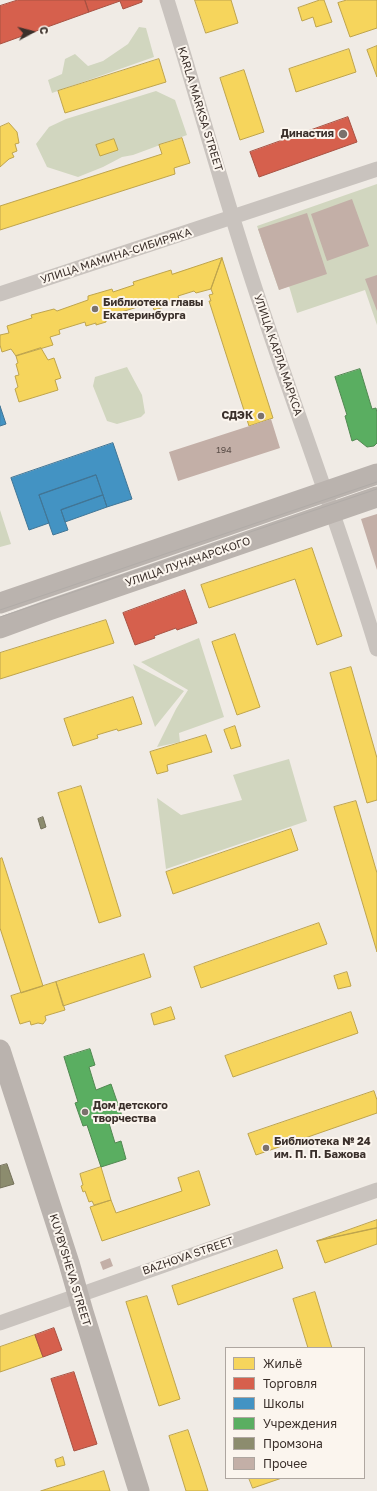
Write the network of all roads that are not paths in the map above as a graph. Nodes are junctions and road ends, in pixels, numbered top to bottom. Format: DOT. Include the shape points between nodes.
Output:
graph roads {
  1 [pos="167,0"];
  2 [pos="377,169"];
  3 [pos="232,217"];
  4 [pos="0,294"];
  5 [pos="377,474"];
  6 [pos="326,492"];
  7 [pos="377,497"];
  8 [pos="333,512"];
  9 [pos="0,603"];
  10 [pos="0,628"];
  11 [pos="377,649"];
  12 [pos="0,1050"];
  13 [pos="377,1190"];
  14 [pos="79,1295"];
  15 [pos="0,1323"];
  16 [pos="139,1491"];
  1 -- 3 [label="street, KARLA MARKSA STREET"];
  2 -- 3 [label="street, УЛИЦА МАМИНА-СИБИРЯКА"];
  3 -- 4 [label="street, УЛИЦА МАМИНА-СИБИРЯКА"];
  3 -- 6 [label="street, УЛИЦА КАРЛА МАРКСА" via="263,314"];
  5 -- 6 [label="main road, УЛИЦА ЛУНАЧАРСКОГО"];
  6 -- 8 [label="street"];
  6 -- 9 [label="main road, УЛИЦА ЛУНАЧАРСКОГО"];
  7 -- 8 [label="main road, УЛИЦА ЛУНАЧАРСКОГО"];
  8 -- 10 [label="main road, УЛИЦА ЛУНАЧАРСКОГО"];
  8 -- 11 [label="street"];
  12 -- 14 [label="main road, KUYBYSHEVA STREET"];
  13 -- 14 [label="street, BAZHOVA STREET"];
  14 -- 15 [label="street, BAZHOVA STREET"];
  14 -- 16 [label="main road, KUYBYSHEVA STREET"];
}
